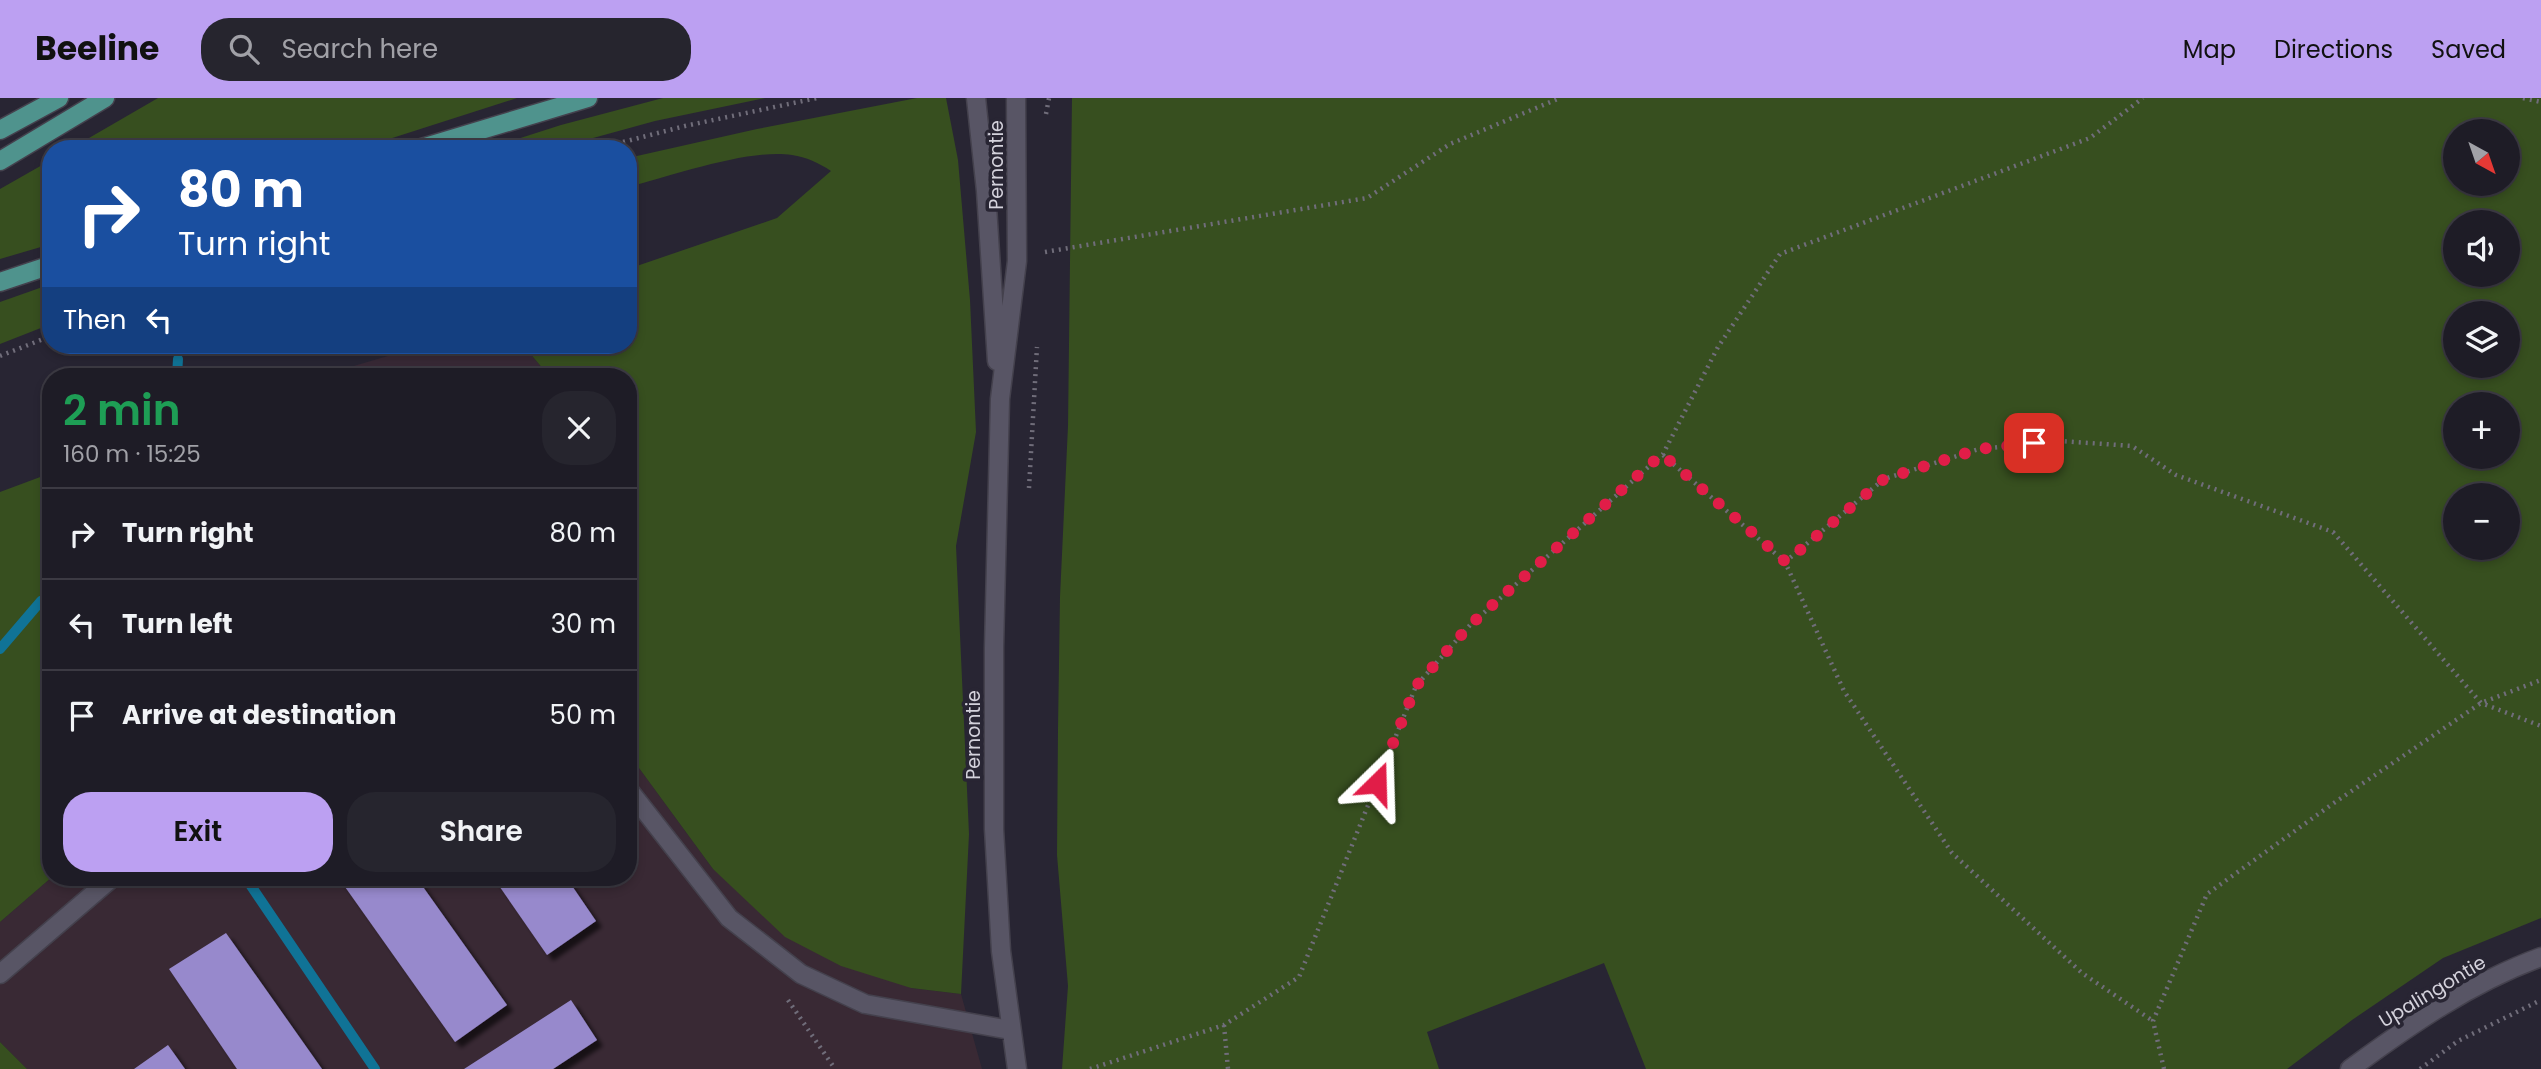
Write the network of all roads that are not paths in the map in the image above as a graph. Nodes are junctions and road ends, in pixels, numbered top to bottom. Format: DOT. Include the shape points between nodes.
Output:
graph roads {
  1 [pos="59,98"];
  2 [pos="105,98"];
  3 [pos="589,98"];
  4 [pos="976,98"];
  5 [pos="1016,98"];
  6 [pos="0,130"];
  7 [pos="448,140"];
  8 [pos="0,161"];
  9 [pos="42,268"];
  10 [pos="0,282"];
  11 [pos="1000,399"];
  12 [pos="637,800"];
  13 [pos="103,886"];
  14 [pos="2541,957"];
  15 [pos="0,974"];
  16 [pos="1010,1030"];
  17 [pos="1017,1069"];
  18 [pos="2350,1069"];
  1 -- 6 [label="main road"];
  2 -- 8 [label="main road"];
  3 -- 7 [label="main road"];
  4 -- 11 [label="street, Pernontie"];
  5 -- 11 [label="street, Pernontie" via="1017,261"];
  9 -- 10 [label="main road"];
  11 -- 16 [label="street, Pernontie" via="994,830"];
  12 -- 16 [label="street" via="729,918 801,974 865,1004"];
  13 -- 15 [label="street"];
  14 -- 18 [label="street, Upalingontie" via="2481,983 2428,1014"];
  16 -- 17 [label="street, Pernontie"];
}
